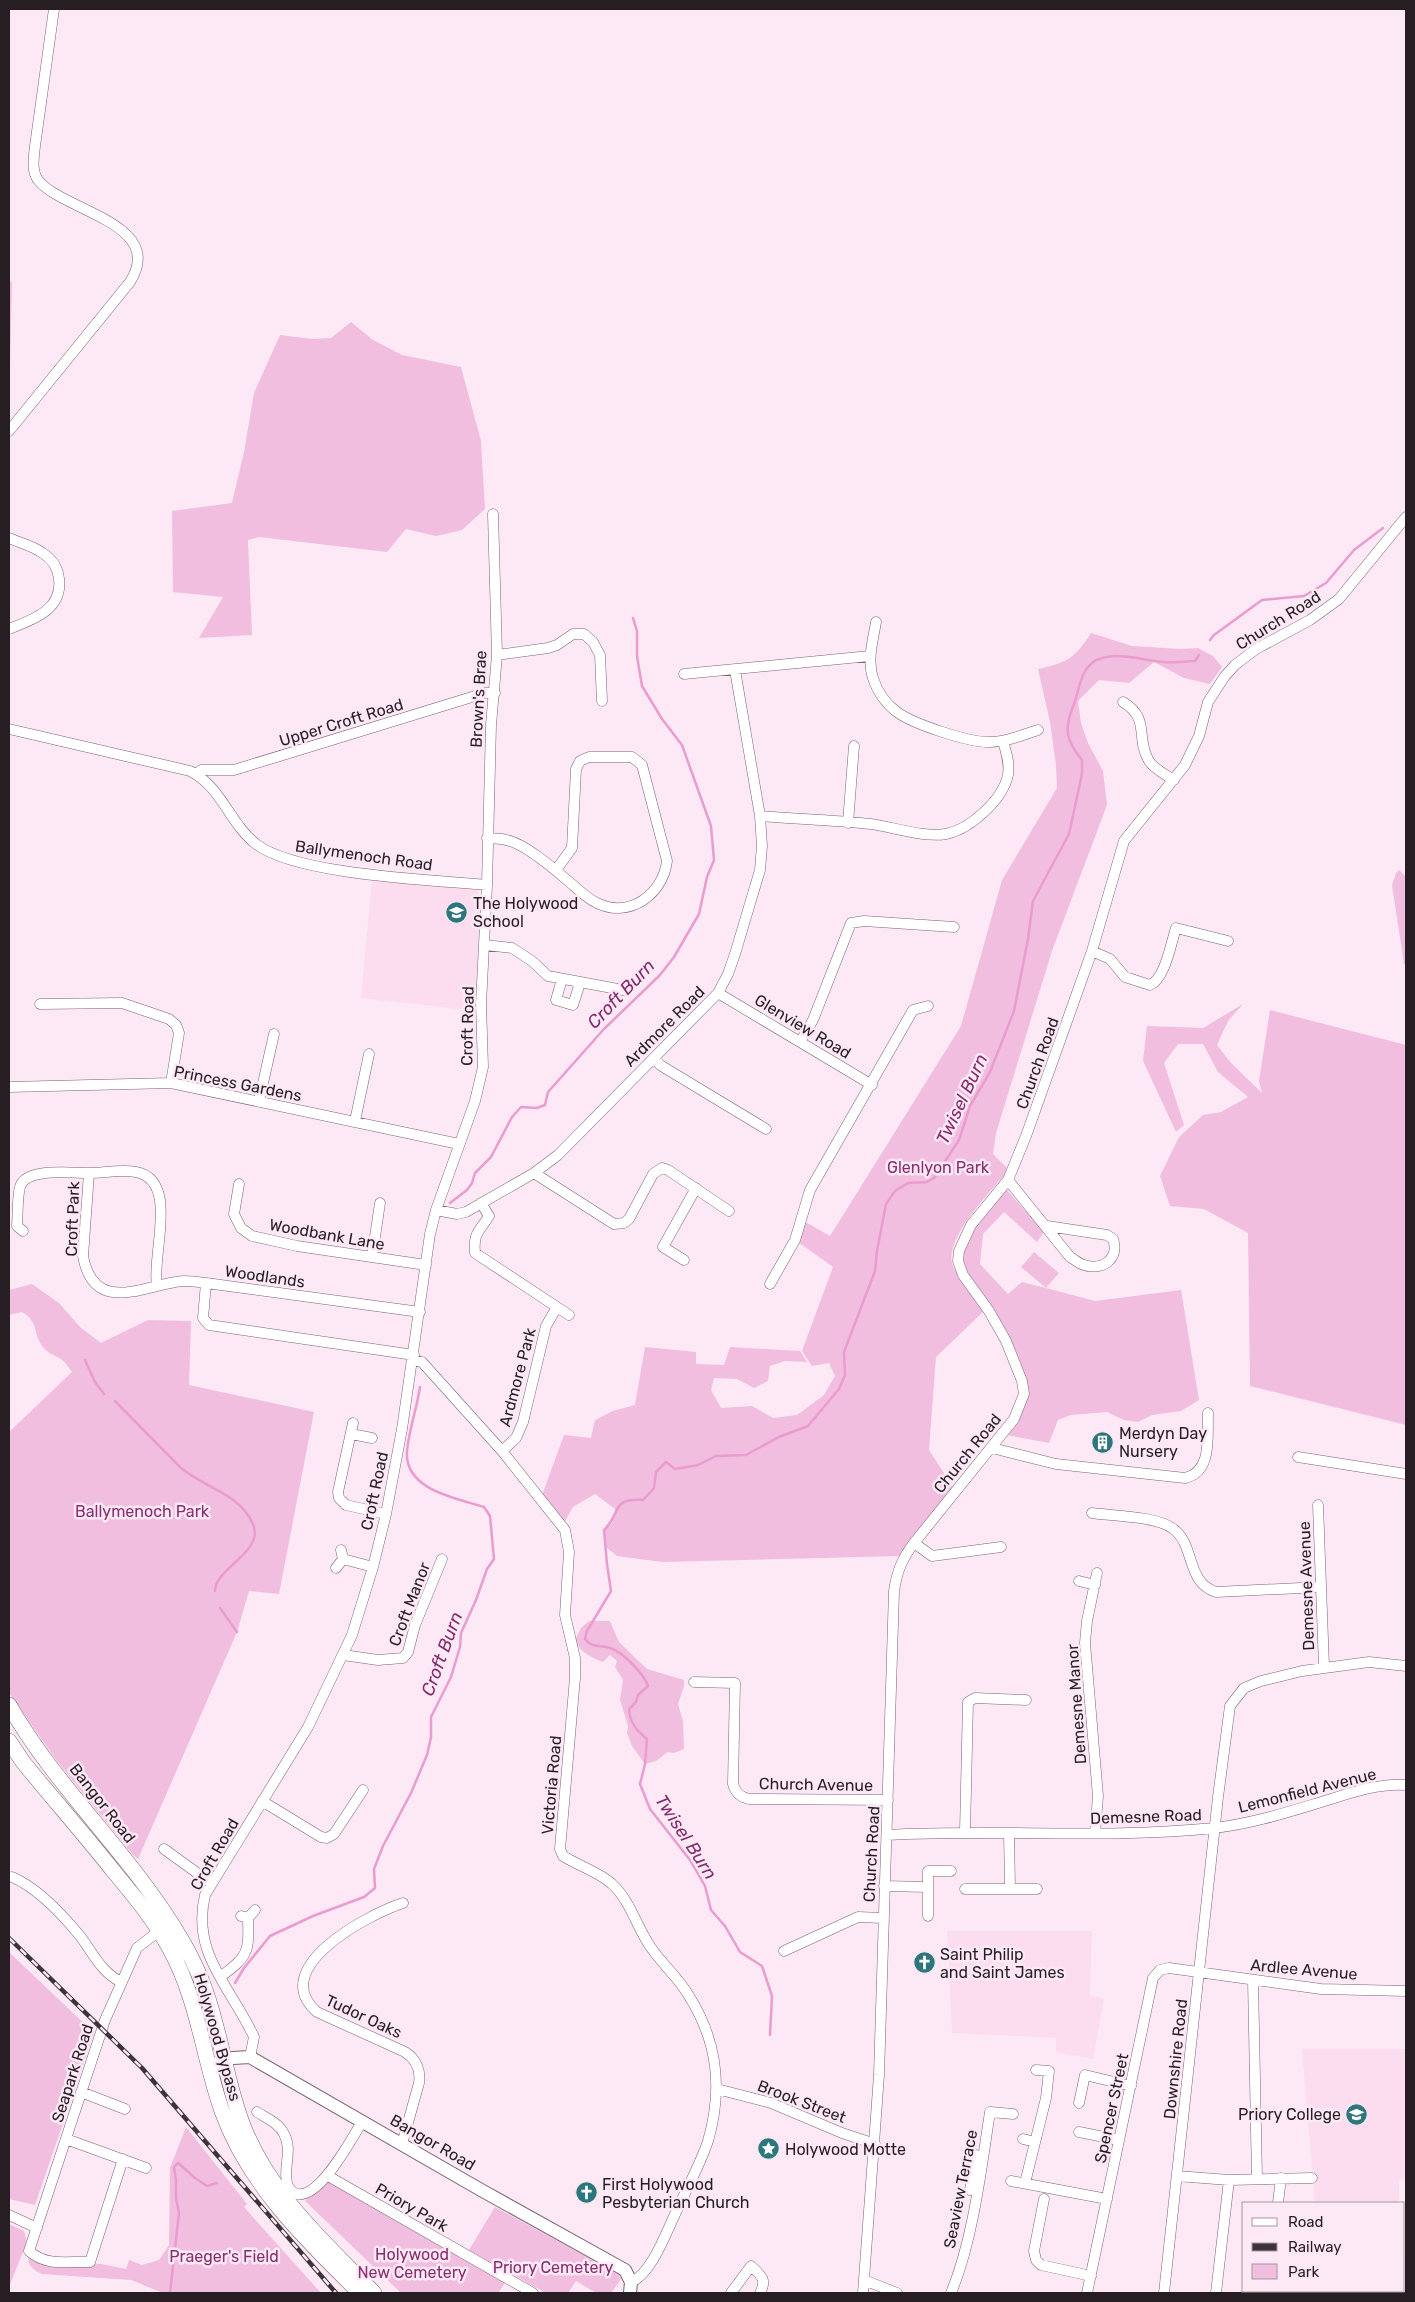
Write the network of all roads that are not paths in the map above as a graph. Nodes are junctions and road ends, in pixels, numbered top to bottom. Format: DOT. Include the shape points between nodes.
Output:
graph roads {
  1 [pos="54,9"];
  2 [pos="9,431"];
  3 [pos="493,514"];
  4 [pos="1406,518"];
  5 [pos="9,538"];
  6 [pos="876,622"];
  7 [pos="9,628"];
  8 [pos="497,655"];
  9 [pos="870,656"];
  10 [pos="735,670"];
  11 [pos="684,674"];
  12 [pos="495,693"];
  13 [pos="602,701"];
  14 [pos="1123,702"];
  15 [pos="9,729"];
  16 [pos="1038,730"];
  17 [pos="1003,741"];
  18 [pos="854,746"];
  19 [pos="196,774"];
  20 [pos="1174,780"];
  21 [pos="760,816"];
  22 [pos="848,823"];
  23 [pos="487,838"];
  24 [pos="556,870"];
  25 [pos="487,885"];
  26 [pos="954,927"];
  27 [pos="1228,941"];
  28 [pos="485,945"];
  29 [pos="1092,951"];
  30 [pos="562,979"];
  31 [pos="580,983"];
  32 [pos="623,990"];
  33 [pos="718,993"];
  34 [pos="40,1004"];
  35 [pos="928,1006"];
  36 [pos="274,1034"];
  37 [pos="800,1042"];
  38 [pos="369,1054"];
  39 [pos="654,1058"];
  40 [pos="171,1084"];
  41 [pos="872,1085"];
  42 [pos="9,1087"];
  43 [pos="259,1101"];
  44 [pos="355,1121"];
  45 [pos="766,1129"];
  46 [pos="459,1144"];
  47 [pos="89,1173"];
  48 [pos="534,1173"];
  49 [pos="1008,1180"];
  50 [pos="239,1184"];
  51 [pos="696,1188"];
  52 [pos="380,1203"];
  53 [pos="481,1203"];
  54 [pos="436,1210"];
  55 [pos="729,1211"];
  56 [pos="1046,1226"];
  57 [pos="23,1231"];
  58 [pos="372,1257"];
  59 [pos="684,1260"];
  60 [pos="426,1265"];
  61 [pos="206,1283"];
  62 [pos="770,1284"];
  63 [pos="157,1286"];
  64 [pos="557,1308"];
  65 [pos="420,1312"];
  66 [pos="569,1315"];
  67 [pos="413,1358"];
  68 [pos="1208,1413"];
  69 [pos="353,1423"];
  70 [pos="350,1434"];
  71 [pos="372,1438"];
  72 [pos="992,1448"];
  73 [pos="502,1451"];
  74 [pos="1298,1457"];
  75 [pos="1406,1474"];
  76 [pos="1318,1505"];
  77 [pos="1092,1513"];
  78 [pos="386,1514"];
  79 [pos="914,1543"];
  80 [pos="1001,1547"];
  81 [pos="442,1559"];
  82 [pos="373,1567"];
  83 [pos="336,1568"];
  84 [pos="1096,1573"];
  85 [pos="1079,1581"];
  86 [pos="1095,1585"];
  87 [pos="1321,1587"];
  88 [pos="343,1655"];
  89 [pos="1406,1666"];
  90 [pos="1324,1667"];
  91 [pos="694,1682"];
  92 [pos="1026,1700"];
  93 [pos="9,1705"];
  94 [pos="9,1741"];
  95 [pos="1406,1785"];
  96 [pos="363,1790"];
  97 [pos="888,1800"];
  98 [pos="262,1801"];
  99 [pos="1215,1828"];
  100 [pos="965,1832"];
  101 [pos="1009,1833"];
  102 [pos="1096,1833"];
  103 [pos="887,1835"];
  104 [pos="164,1849"];
  105 [pos="951,1871"];
  106 [pos="18,1877"];
  107 [pos="210,1883"];
  108 [pos="884,1886"];
  109 [pos="928,1886"];
  110 [pos="964,1889"];
  111 [pos="1010,1889"];
  112 [pos="1037,1889"];
  113 [pos="404,1903"];
  114 [pos="248,1914"];
  115 [pos="928,1916"];
  116 [pos="883,1918"];
  117 [pos="165,1926"];
  118 [pos="784,1951"];
  119 [pos="1200,1972"];
  120 [pos="220,1977"];
  121 [pos="1253,1980"];
  122 [pos="121,1982"];
  123 [pos="1406,1991"];
  124 [pos="250,2057"];
  125 [pos="224,2061"];
  126 [pos="209,2065"];
  127 [pos="1036,2070"];
  128 [pos="1131,2086"];
  129 [pos="717,2089"];
  130 [pos="81,2092"];
  131 [pos="1079,2103"];
  132 [pos="125,2110"];
  133 [pos="257,2112"];
  134 [pos="1013,2114"];
  135 [pos="362,2122"];
  136 [pos="982,2122"];
  137 [pos="1078,2132"];
  138 [pos="66,2139"];
  139 [pos="1023,2139"];
  140 [pos="1119,2140"];
  141 [pos="1035,2142"];
  142 [pos="402,2144"];
  143 [pos="875,2144"];
  144 [pos="123,2159"];
  145 [pos="146,2168"];
  146 [pos="328,2176"];
  147 [pos="1177,2176"];
  148 [pos="1280,2178"];
  149 [pos="1312,2178"];
  150 [pos="1257,2179"];
  151 [pos="1228,2180"];
  152 [pos="1011,2181"];
  153 [pos="1025,2183"];
  154 [pos="1107,2199"];
  155 [pos="1044,2200"];
  156 [pos="1278,2202"];
  157 [pos="9,2215"];
  158 [pos="37,2228"];
  159 [pos="1091,2276"];
  160 [pos="864,2280"];
  161 [pos="631,2288"];
  162 [pos="517,2289"];
  163 [pos="360,2293"];
  164 [pos="374,2293"];
  165 [pos="533,2293"];
  166 [pos="731,2293"];
  167 [pos="760,2293"];
  168 [pos="863,2293"];
  169 [pos="898,2293"];
  170 [pos="944,2293"];
  171 [pos="951,2293"];
  172 [pos="1087,2293"];
  173 [pos="1164,2293"];
  174 [pos="1216,2293"];
  1 -- 2 [label="street" via="35,146 35,174 38,181 58,194 125,232 135,247 138,265 130,282"];
  3 -- 8 [label="street, Brown's Brae"];
  4 -- 20 [label="street, Church Road" via="1339,599 1310,620 1256,649 1225,676 1208,702 1192,752"];
  5 -- 7 [label="street" via="46,555 57,569 60,583 57,596 47,611"];
  6 -- 9 [label="street"];
  8 -- 12 [label="street, Brown's Brae"];
  8 -- 13 [label="street" via="548,648 580,632 593,642 600,655"];
  9 -- 10 [label="street"];
  9 -- 17 [label="street" via="876,686 896,712 965,739"];
  10 -- 11 [label="street"];
  10 -- 21 [label="street, Ardmore Road"];
  12 -- 19 [label="street, Upper Croft Road" via="234,770 201,770"];
  12 -- 23 [label="street, Brown's Brae"];
  14 -- 20 [label="street" via="1138,714 1150,764"];
  15 -- 19 [label="street, Ballymenoch Road"];
  16 -- 17 [label="street"];
  17 -- 22 [label="street" via="1008,763 1004,785 990,804 959,830 937,835"];
  18 -- 22 [label="street"];
  19 -- 25 [label="street, Ballymenoch Road" via="211,787 248,838 273,854 341,870"];
  20 -- 29 [label="street, Church Road" via="1124,841"];
  21 -- 22 [label="street"];
  21 -- 33 [label="street, Ardmore Road" via="760,870 728,974"];
  23 -- 24 [label="street" via="516,843"];
  23 -- 25 [label="street, Brown's Brae"];
  24 -- 24 [label="street" via="590,899 611,908 626,908 640,903 657,889 666,861 643,768 637,759 629,756 589,757 578,764 572,848"];
  25 -- 28 [label="street, Croft Road"];
  26 -- 37 [label="street" via="864,921 851,923 813,1020"];
  27 -- 29 [label="street" via="1176,928 1165,965 1150,985 1125,977 1110,959"];
  28 -- 30 [label="street" via="512,948 532,960 548,976"];
  28 -- 46 [label="street, Croft Road" via="481,1004 483,1067"];
  29 -- 49 [label="street, Church Road" via="1050,1074"];
  30 -- 31 [label="street"];
  30 -- 31 [label="street" via="556,1000 573,1005"];
  31 -- 32 [label="street"];
  33 -- 37 [label="street, Glenview Road"];
  33 -- 39 [label="street, Ardmore Road"];
  34 -- 40 [label="street" via="122,1003 169,1019 179,1033"];
  35 -- 41 [label="street" via="913,1010"];
  36 -- 43 [label="street"];
  37 -- 41 [label="street, Glenview Road"];
  38 -- 44 [label="street"];
  39 -- 45 [label="street" via="660,1065"];
  39 -- 48 [label="street, Ardmore Road" via="558,1155"];
  40 -- 42 [label="street, Princess Gardens"];
  40 -- 43 [label="street, Princess Gardens"];
  41 -- 62 [label="street" via="810,1190 796,1240"];
  43 -- 44 [label="street, Princess Gardens"];
  44 -- 46 [label="street, Princess Gardens"];
  46 -- 54 [label="street, Croft Road"];
  47 -- 57 [label="street" via="33,1174 24,1179 20,1188 17,1226"];
  47 -- 63 [label="street, Croft Park" via="137,1172 156,1186 161,1202"];
  47 -- 63 [label="street, Croft Park" via="83,1248 90,1275 104,1289 121,1294"];
  48 -- 51 [label="street" via="617,1225 630,1219 653,1174 659,1169 668,1170"];
  48 -- 53 [label="street, Ardmore Road"];
  49 -- 56 [label="street"];
  49 -- 72 [label="street, Church Road" via="971,1225 958,1261 1006,1341 1022,1381 1024,1394 1014,1419"];
  50 -- 58 [label="street, Woodbank Lane" via="234,1214 248,1234 297,1246"];
  51 -- 55 [label="street"];
  51 -- 59 [label="street" via="663,1247"];
  52 -- 58 [label="street"];
  53 -- 54 [label="street, Ardmore Road" via="457,1214"];
  53 -- 64 [label="street" via="490,1216 477,1231 475,1252"];
  54 -- 60 [label="street, Croft Road"];
  56 -- 56 [label="street" via="1107,1235 1115,1244 1114,1256 1102,1266 1084,1265 1070,1257"];
  58 -- 60 [label="street, Woodbank Lane"];
  60 -- 65 [label="street, Croft Road"];
  61 -- 63 [label="street, Croft Park" via="184,1281"];
  61 -- 65 [label="street, Woodlands"];
  61 -- 67 [label="street, Woodlands" via="203,1318 209,1324"];
  64 -- 66 [label="street"];
  64 -- 73 [label="street, Ardmore Park" via="546,1326 523,1422 516,1438"];
  65 -- 67 [label="street, Croft Road"];
  67 -- 73 [label="street, Victoria Road" via="422,1362"];
  67 -- 78 [label="street, Croft Road"];
  68 -- 72 [label="street" via="1204,1463 1197,1473 1185,1478 1056,1464"];
  69 -- 70 [label="street"];
  70 -- 71 [label="street"];
  70 -- 78 [label="street" via="339,1498 346,1505"];
  72 -- 79 [label="street, Church Road"];
  73 -- 129 [label="street, Victoria Road" via="564,1530 569,1552 565,1615 575,1658 575,1678 560,1849 563,1856 611,1883 620,1892 650,1947 689,1996 711,2044"];
  74 -- 75 [label="street"];
  76 -- 87 [label="street, Demesne Avenue"];
  77 -- 87 [label="street" via="1146,1520 1171,1527 1183,1541 1198,1580 1216,1592"];
  78 -- 82 [label="street, Croft Road"];
  79 -- 80 [label="street" via="932,1556"];
  79 -- 97 [label="street, Church Road" via="900,1564 894,1591"];
  81 -- 88 [label="street, Croft Manor" via="403,1658 378,1660"];
  82 -- 83 [label="street" via="342,1554"];
  82 -- 88 [label="street, Croft Road"];
  84 -- 86 [label="street, Demesne Manor"];
  85 -- 86 [label="street"];
  86 -- 102 [label="street, Demesne Manor" via="1085,1643 1098,1796"];
  87 -- 90 [label="street, Demesne Avenue"];
  88 -- 98 [label="street, Croft Road" via="308,1727"];
  89 -- 90 [label="street, Demesne Road" via="1369,1662"];
  90 -- 99 [label="street, Demesne Road" via="1261,1680 1236,1696 1229,1712"];
  91 -- 97 [label="street, Church Avenue" via="735,1683 733,1784 739,1795 749,1799"];
  92 -- 100 [label="street" via="975,1698 968,1702"];
  93 -- 117 [label="highway, Bangor Road"];
  94 -- 117 [label="highway, Holywood Bypass" via="101,1855"];
  95 -- 99 [label="street, Lemonfield Avenue" via="1351,1792"];
  96 -- 98 [label="street" via="334,1834 327,1838"];
  97 -- 103 [label="street, Church Road"];
  98 -- 107 [label="street, Croft Road"];
  99 -- 102 [label="street, Demesne Road"];
  99 -- 119 [label="street, Downshire Road"];
  100 -- 101 [label="street, Demesne Road"];
  100 -- 103 [label="street, Demesne Road"];
  101 -- 102 [label="street, Demesne Road"];
  101 -- 111 [label="street"];
  103 -- 108 [label="street, Church Road"];
  104 -- 107 [label="street"];
  105 -- 109 [label="street" via="928,1871"];
  106 -- 122 [label="street" via="79,1935 109,1976"];
  107 -- 120 [label="street, Croft Road" via="202,1906 201,1930 208,1956"];
  108 -- 109 [label="street"];
  108 -- 116 [label="street, Church Road"];
  109 -- 115 [label="street"];
  110 -- 111 [label="street"];
  111 -- 112 [label="street"];
  113 -- 142 [label="street, Tudor Oaks" via="369,1917 336,1940 308,1966 303,1984 308,2002 317,2012 405,2052 416,2063 419,2083"];
  114 -- 120 [label="street" via="247,1951 234,1967"];
  116 -- 118 [label="street" via="858,1917"];
  116 -- 143 [label="street, Church Road"];
  117 -- 122 [label="street, Seapark Road" via="137,1948"];
  117 -- 125 [label="highway, Holywood Bypass" via="199,1978 215,2021"];
  117 -- 126 [label="highway, Holywood Bypass"];
  119 -- 121 [label="street, Ardlee Avenue"];
  119 -- 128 [label="street, Spencer Street" via="1166,1968 1155,1974"];
  119 -- 147 [label="street, Downshire Road"];
  120 -- 124 [label="street, Croft Road" via="254,2037"];
  121 -- 123 [label="street, Ardlee Avenue" via="1321,1989"];
  121 -- 150 [label="street"];
  122 -- 130 [label="street, Seapark Road" via="104,2020"];
  124 -- 125 [label="main road"];
  124 -- 135 [label="main road, Bangor Road"];
  125 -- 126 [label="main road"];
  125 -- 164 [label="highway, Holywood Bypass" via="244,2128 270,2179 313,2231"];
  126 -- 163 [label="highway, Holywood Bypass" via="222,2110 248,2166 292,2223"];
  127 -- 141 [label="street" via="1049,2071"];
  128 -- 131 [label="street" via="1085,2075"];
  128 -- 140 [label="street, Spencer Street"];
  129 -- 143 [label="street, Brook Street" via="771,2103"];
  129 -- 161 [label="street, Victoria Road" via="708,2141 649,2265"];
  130 -- 132 [label="street"];
  130 -- 138 [label="street, Seapark Road"];
  133 -- 146 [label="street" via="268,2124 282,2130 287,2140 286,2180 290,2190 296,2194 305,2193"];
  134 -- 171 [label="street, Seaview Terrace" via="990,2112 965,2246"];
  135 -- 142 [label="main road, Bangor Road"];
  135 -- 146 [label="street"];
  136 -- 170 [label="street" via="966,2216"];
  137 -- 140 [label="street"];
  138 -- 144 [label="street"];
  138 -- 158 [label="street, Seapark Road"];
  139 -- 141 [label="street"];
  140 -- 154 [label="street, Spencer Street"];
  141 -- 153 [label="street"];
  142 -- 161 [label="main road, Bangor Road" via="625,2270"];
  143 -- 160 [label="street, Church Road"];
  144 -- 145 [label="street"];
  144 -- 158 [label="street, Seapark Road" via="90,2262 50,2263 36,2257 28,2251"];
  146 -- 162 [label="street, Priory Park"];
  147 -- 151 [label="street"];
  147 -- 173 [label="street, Downshire Road"];
  148 -- 149 [label="street"];
  148 -- 150 [label="street"];
  148 -- 156 [label="street"];
  150 -- 151 [label="street"];
  151 -- 174 [label="street"];
  152 -- 153 [label="street"];
  153 -- 154 [label="street"];
  154 -- 159 [label="street, Spencer Street"];
  155 -- 159 [label="street" via="1034,2251 1036,2260 1042,2265"];
  157 -- 158 [label="street"];
  159 -- 172 [label="street, Spencer Street"];
  160 -- 168 [label="street, Church Road"];
  160 -- 169 [label="street"];
  162 -- 165 [label="street, Priory Park"];
  166 -- 167 [label="street" via="751,2266 763,2277"];
}
